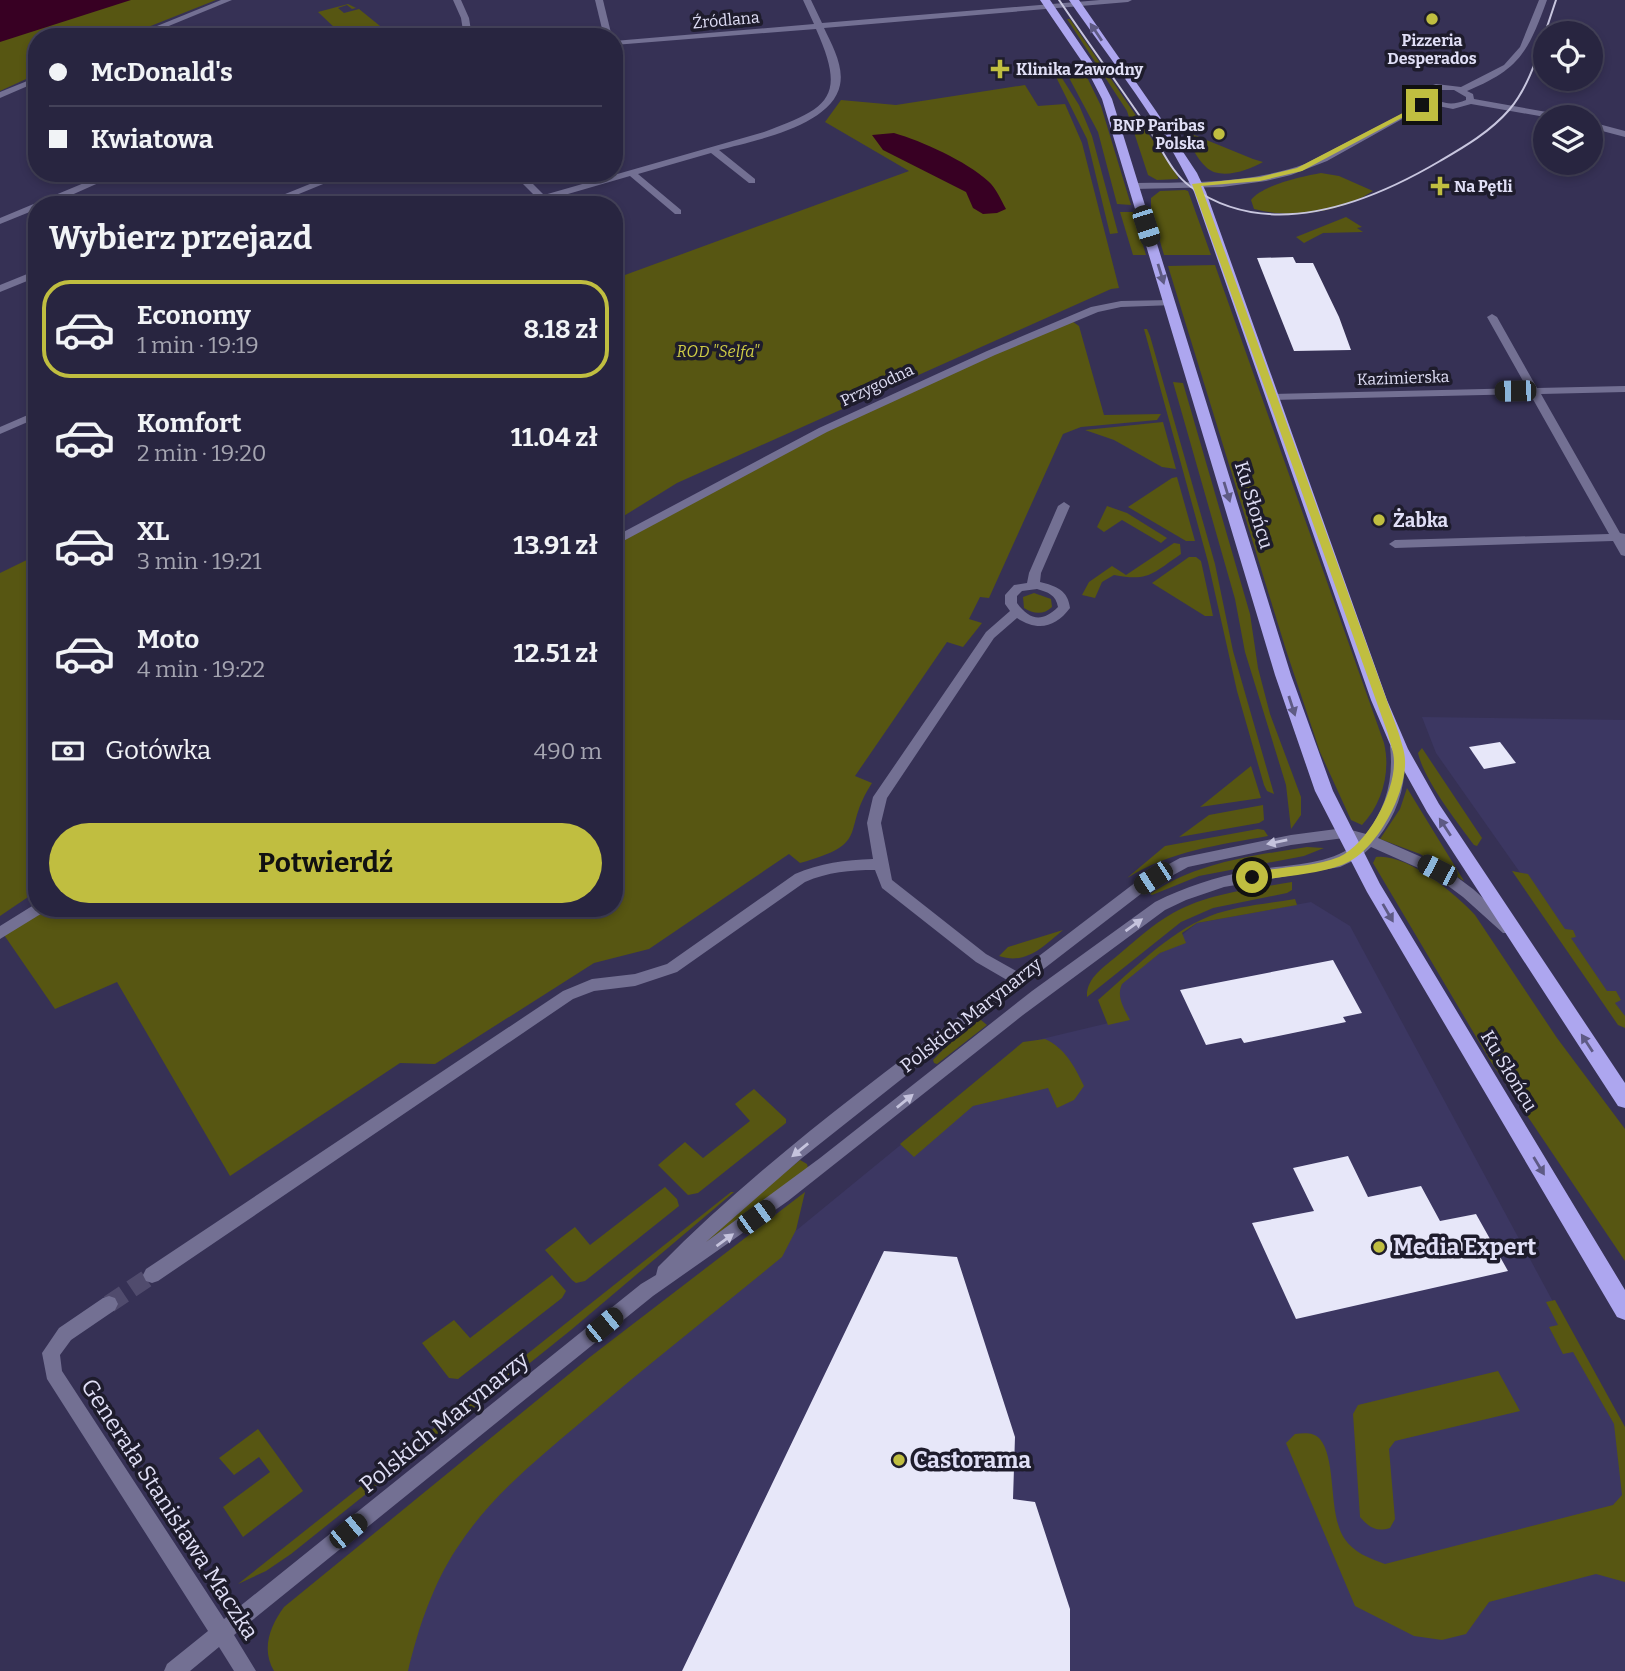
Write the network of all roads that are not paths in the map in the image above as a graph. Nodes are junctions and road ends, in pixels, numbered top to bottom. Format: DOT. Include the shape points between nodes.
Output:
graph roads {
  1 [pos="228,0"];
  2 [pos="457,0"];
  3 [pos="599,0"];
  4 [pos="807,0"];
  5 [pos="1128,0"];
  6 [pos="1543,0"];
  7 [pos="1076,2"];
  8 [pos="1047,4"];
  9 [pos="819,26"];
  10 [pos="157,28"];
  11 [pos="466,28"];
  12 [pos="606,28"];
  13 [pos="623,42"];
  14 [pos="28,83"];
  15 [pos="1462,90"];
  16 [pos="0,95"];
  17 [pos="1470,101"];
  18 [pos="1432,102"];
  19 [pos="1533,112"];
  20 [pos="1603,128"];
  21 [pos="1625,134"];
  22 [pos="712,149"];
  23 [pos="630,172"];
  24 [pos="623,174"];
  25 [pos="752,181"];
  26 [pos="96,182"];
  27 [pos="323,182"];
  28 [pos="527,182"];
  29 [pos="594,182"];
  30 [pos="1196,184"];
  31 [pos="1134,186"];
  32 [pos="63,196"];
  33 [pos="286,196"];
  34 [pos="544,196"];
  35 [pos="28,210"];
  36 [pos="678,212"];
  37 [pos="0,221"];
  38 [pos="28,277"];
  39 [pos="0,289"];
  40 [pos="1170,303"];
  41 [pos="1492,317"];
  42 [pos="1625,389"];
  43 [pos="1534,390"];
  44 [pos="1272,397"];
  45 [pos="28,418"];
  46 [pos="0,432"];
  47 [pos="1064,506"];
  48 [pos="623,537"];
  49 [pos="1621,537"];
  50 [pos="1395,544"];
  51 [pos="1625,552"];
  52 [pos="1033,585"];
  53 [pos="1015,613"];
  54 [pos="1393,734"];
  55 [pos="1344,833"];
  56 [pos="1362,847"];
  57 [pos="881,864"];
  58 [pos="28,915"];
  59 [pos="0,933"];
  60 [pos="1523,945"];
  61 [pos="1018,979"];
  62 [pos="1625,1100"];
  63 [pos="152,1275"];
  64 [pos="647,1290"];
  65 [pos="108,1304"];
  66 [pos="1625,1310"];
  67 [pos="220,1633"];
  68 [pos="174,1671"];
  69 [pos="246,1671"];
  1 -- 10 [label="street"];
  2 -- 11 [label="street"];
  3 -- 12 [label="street"];
  4 -- 9 [label="street"];
  5 -- 7 [label="street"];
  6 -- 15 [label="street" via="1517,59"];
  7 -- 8 [label="street"];
  30 -- 7 [label="main road, one-way"];
  8 -- 9 [label="street, Źródlana"];
  8 -- 31 [label="main road, Ku Słońcu" via="1103,89"];
  9 -- 13 [label="street, Źródlana"];
  9 -- 22 [label="street" via="838,72 837,89 830,101 789,127"];
  14 -- 16 [label="street"];
  15 -- 17 [label="street"];
  15 -- 18 [label="street" via="1431,88 1425,94"];
  17 -- 18 [label="street" via="1453,106"];
  17 -- 19 [label="street"];
  18 -- 30 [label="street" via="1300,169 1260,179"];
  20 -- 21 [label="street"];
  22 -- 23 [label="street"];
  22 -- 25 [label="street"];
  23 -- 24 [label="street"];
  23 -- 36 [label="street"];
  26 -- 32 [label="street"];
  27 -- 33 [label="street"];
  28 -- 34 [label="street"];
  29 -- 34 [label="street"];
  30 -- 31 [label="street"];
  30 -- 44 [label="main road"];
  31 -- 40 [label="main road, Ku Słońcu, one-way"];
  35 -- 37 [label="street"];
  38 -- 39 [label="street"];
  40 -- 48 [label="street, Przygodna" via="1096,309 1013,343 823,430"];
  40 -- 55 [label="main road, Ku Słońcu, one-way" via="1301,731"];
  41 -- 43 [label="street"];
  42 -- 43 [label="street, Kazimierska"];
  43 -- 44 [label="street, Kazimierska"];
  43 -- 49 [label="street"];
  44 -- 54 [label="main road"];
  45 -- 46 [label="street"];
  47 -- 52 [label="street"];
  49 -- 50 [label="street"];
  49 -- 51 [label="street"];
  52 -- 53 [label="street" via="1010,596"];
  52 -- 53 [label="street" via="1058,593 1063,610 1040,621"];
  53 -- 57 [label="street" via="990,635 880,797 874,823"];
  54 -- 56 [label="street" via="1400,760 1397,785 1385,815"];
  60 -- 54 [label="main road, one-way" via="1433,808"];
  55 -- 56 [label="main road, Ku Słońcu"];
  55 -- 61 [label="street, Polskich Marynarzy, one-way" via="1212,855 1172,868 1141,886"];
  56 -- 60 [label="street" via="1437,870 1482,904"];
  64 -- 56 [label="street, Polskich Marynarzy, one-way" via="714,1248 819,1171 999,1024 1160,906 1210,885 1339,862"];
  56 -- 66 [label="main road, Ku Słońcu, one-way"];
  57 -- 61 [label="street" via="887,884 981,958"];
  57 -- 63 [label="street" via="816,869 672,968 635,980 592,985 568,995"];
  58 -- 59 [label="street"];
  62 -- 60 [label="main road, one-way"];
  61 -- 64 [label="street, Polskich Marynarzy, one-way" via="796,1153 702,1234"];
  64 -- 67 [label="street, Polskich Marynarzy"];
  65 -- 67 [label="street, Generała Stanisława Maczka" via="65,1334 51,1353 53,1373"];
  67 -- 68 [label="street, Polskich Marynarzy"];
  67 -- 69 [label="street, Generała Stanisława Maczka"];
}
